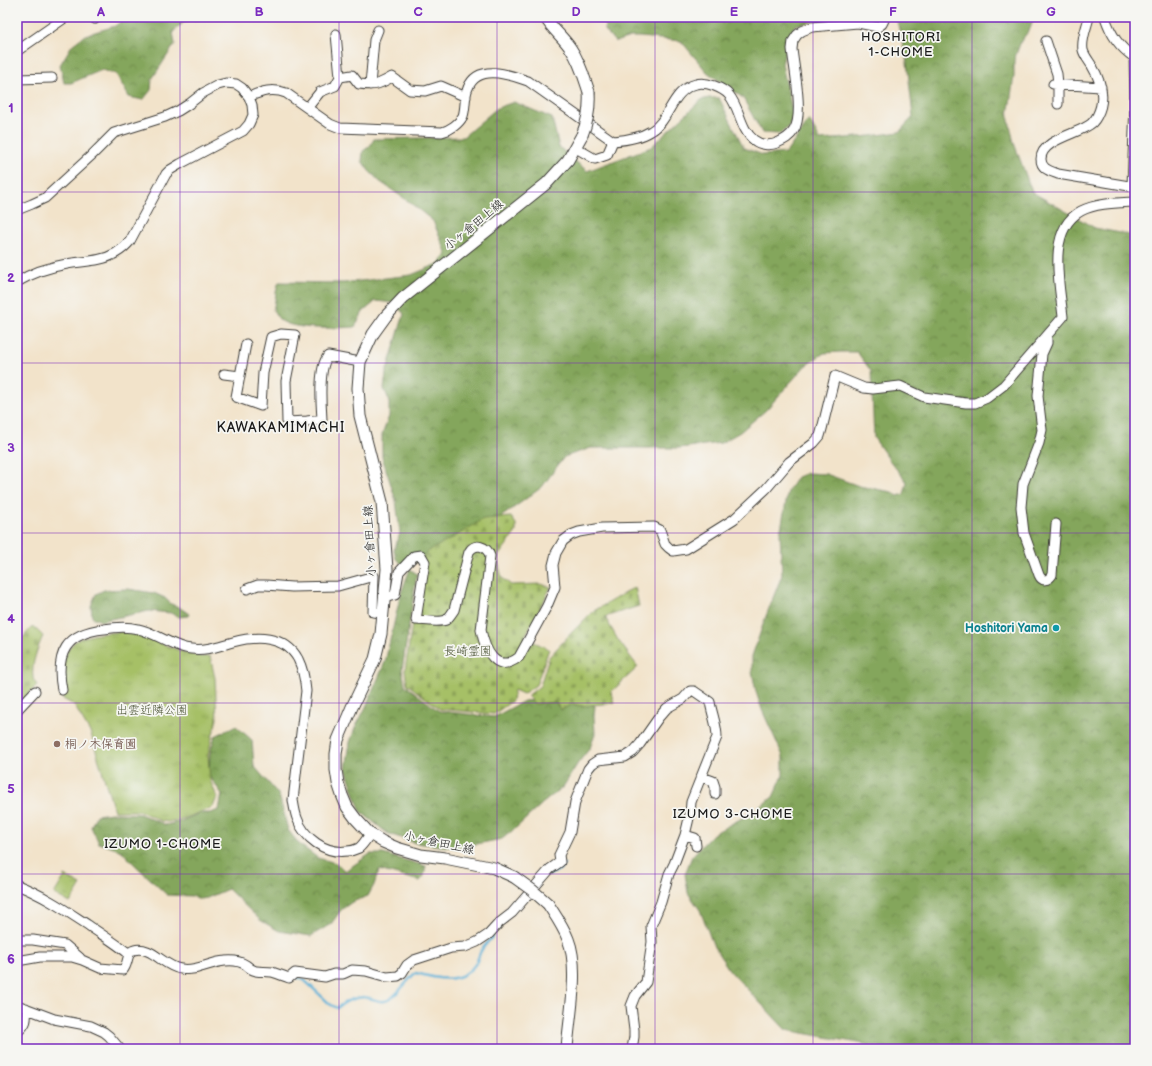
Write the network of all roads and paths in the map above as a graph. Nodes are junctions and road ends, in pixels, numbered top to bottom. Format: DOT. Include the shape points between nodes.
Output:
graph roads {
  1 [pos="66,17"];
  2 [pos="545,17"];
  3 [pos="883,17"];
  4 [pos="1089,17"];
  5 [pos="1105,17"];
  6 [pos="378,30"];
  7 [pos="336,34"];
  8 [pos="1046,42"];
  9 [pos="17,51"];
  10 [pos="1134,58"];
  11 [pos="340,77"];
  12 [pos="52,78"];
  13 [pos="17,79"];
  14 [pos="1056,84"];
  15 [pos="370,85"];
  16 [pos="1101,87"];
  17 [pos="249,96"];
  18 [pos="466,97"];
  19 [pos="1058,104"];
  20 [pos="308,107"];
  21 [pos="613,140"];
  22 [pos="576,148"];
  23 [pos="1134,156"];
  24 [pos="1134,187"];
  25 [pos="1135,202"];
  26 [pos="17,210"];
  27 [pos="17,282"];
  28 [pos="1047,336"];
  29 [pos="246,344"];
  30 [pos="360,362"];
  31 [pos="224,374"];
  32 [pos="240,376"];
  33 [pos="1056,524"];
  34 [pos="247,589"];
  35 [pos="384,598"];
  36 [pos="383,613"];
  37 [pos="62,690"];
  38 [pos="35,691"];
  39 [pos="17,710"];
  40 [pos="702,777"];
  41 [pos="715,794"];
  42 [pos="370,834"];
  43 [pos="685,835"];
  44 [pos="696,846"];
  45 [pos="17,885"];
  46 [pos="17,940"];
  47 [pos="129,954"];
  48 [pos="17,960"];
  49 [pos="82,960"];
  50 [pos="17,1005"];
  51 [pos="26,1008"];
  52 [pos="17,1032"];
  53 [pos="120,1049"];
  54 [pos="567,1049"];
  55 [pos="632,1049"];
  1 -- 9 [label="street"];
  2 -- 22 [label="main road, 小ヶ倉田上線, bridge" via="571,48 589,92 587,122"];
  3 -- 21 [label="street" via="882,24 878,27 858,24 812,27 797,34 792,49 799,106 795,129 775,144 759,144 753,139 745,130 730,96 722,89 698,83 687,87 680,94 652,131 627,140"];
  4 -- 16 [label="street" via="1083,51 1100,80"];
  5 -- 10 [label="street" via="1114,38"];
  6 -- 15 [label="street" via="374,40"];
  7 -- 11 [label="street"];
  8 -- 14 [label="street" via="1057,74"];
  10 -- 23 [label="street"];
  11 -- 15 [label="street" via="352,75 357,88"];
  11 -- 20 [label="street" via="335,86 320,92"];
  12 -- 13 [label="street"];
  14 -- 16 [label="street"];
  14 -- 19 [label="street"];
  15 -- 18 [label="street" via="379,84 392,77 410,90 425,91 441,86"];
  16 -- 24 [label="street" via="1098,115 1092,123 1048,146 1043,150 1041,160 1046,169 1058,174"];
  17 -- 20 [label="street" via="268,90 278,90 286,92"];
  17 -- 26 [label="street" via="236,84 226,83 165,117 114,133 45,198"];
  17 -- 27 [label="street" via="253,115 249,124 243,131 170,170 130,241 123,248 103,258 45,269"];
  18 -- 20 [label="street" via="459,122 442,132 340,128 330,124"];
  18 -- 21 [label="street" via="472,82 482,74 514,76 528,81"];
  21 -- 22 [label="street" via="606,155 595,159"];
  22 -- 30 [label="main road, 小ヶ倉田上線" via="547,183 403,298 373,334"];
  23 -- 24 [label="street"];
  25 -- 28 [label="street" via="1106,204 1086,210 1066,225 1060,241 1057,264 1063,317"];
  28 -- 33 [label="street" via="1042,354 1038,396 1042,430 1023,484 1021,507 1024,533 1040,579 1047,580 1052,575"];
  28 -- 35 [label="street" via="1004,385 987,398 975,403 924,396 900,386 864,388 835,376 820,436 814,443 789,462 766,489 734,519 686,549 673,551 665,544 660,530 654,527 602,528 571,535 563,541 556,553 553,565 555,587 548,603 519,657 509,663 500,663 492,658 480,630 490,556 484,547 476,546 469,552 454,610 446,620 416,620 425,562 421,555 414,556 399,572 395,595"];
  29 -- 32 [label="street"];
  30 -- 32 [label="street" via="328,356 325,359 321,380 322,419 307,422 287,422 286,381 295,335 281,334 271,337 261,406 236,396"];
  30 -- 35 [label="main road, 小ヶ倉田上線" via="360,416 382,502 387,569"];
  31 -- 32 [label="street"];
  34 -- 36 [label="street" via="258,585 338,586 374,576 373,612"];
  35 -- 36 [label="main road, 小ヶ倉田上線"];
  36 -- 42 [label="main road, 小ヶ倉田上線" via="375,659 345,722 336,754 336,770 347,807"];
  37 -- 42 [label="street" via="60,677 65,649 72,640 83,633 95,630 137,628 189,649 212,648 250,638 278,642 286,646 298,659 306,691 293,800 297,818 312,840 336,851 353,851"];
  38 -- 39 [label="street"];
  40 -- 41 [label="street" via="713,781"];
  40 -- 43 [label="street" via="691,802"];
  40 -- 47 [label="street" via="717,737 717,726 710,702 690,691 667,708 633,752 625,757 598,760 592,764 575,802 572,825 559,855 560,862 550,869 512,913 478,942 414,960 398,976 387,977 352,970 324,977 292,975 289,978 272,972 256,971 236,961 225,961 188,970 172,967 144,950 132,950"];
  42 -- 54 [label="main road, 小ヶ倉田上線, bridge" via="408,851 494,868 514,877 548,904 568,940 573,967"];
  43 -- 44 [label="street" via="695,838"];
  43 -- 55 [label="street" via="651,926 652,942 646,982 631,1006 634,1030"];
  45 -- 47 [label="street" via="51,902"];
  46 -- 49 [label="street" via="65,945"];
  47 -- 49 [label="street" via="123,970 100,968"];
  48 -- 49 [label="street" via="40,956 72,957"];
  50 -- 51 [label="street"];
  51 -- 52 [label="street" via="26,1022"];
  51 -- 53 [label="street" via="54,1019 91,1026 104,1032"];
}
